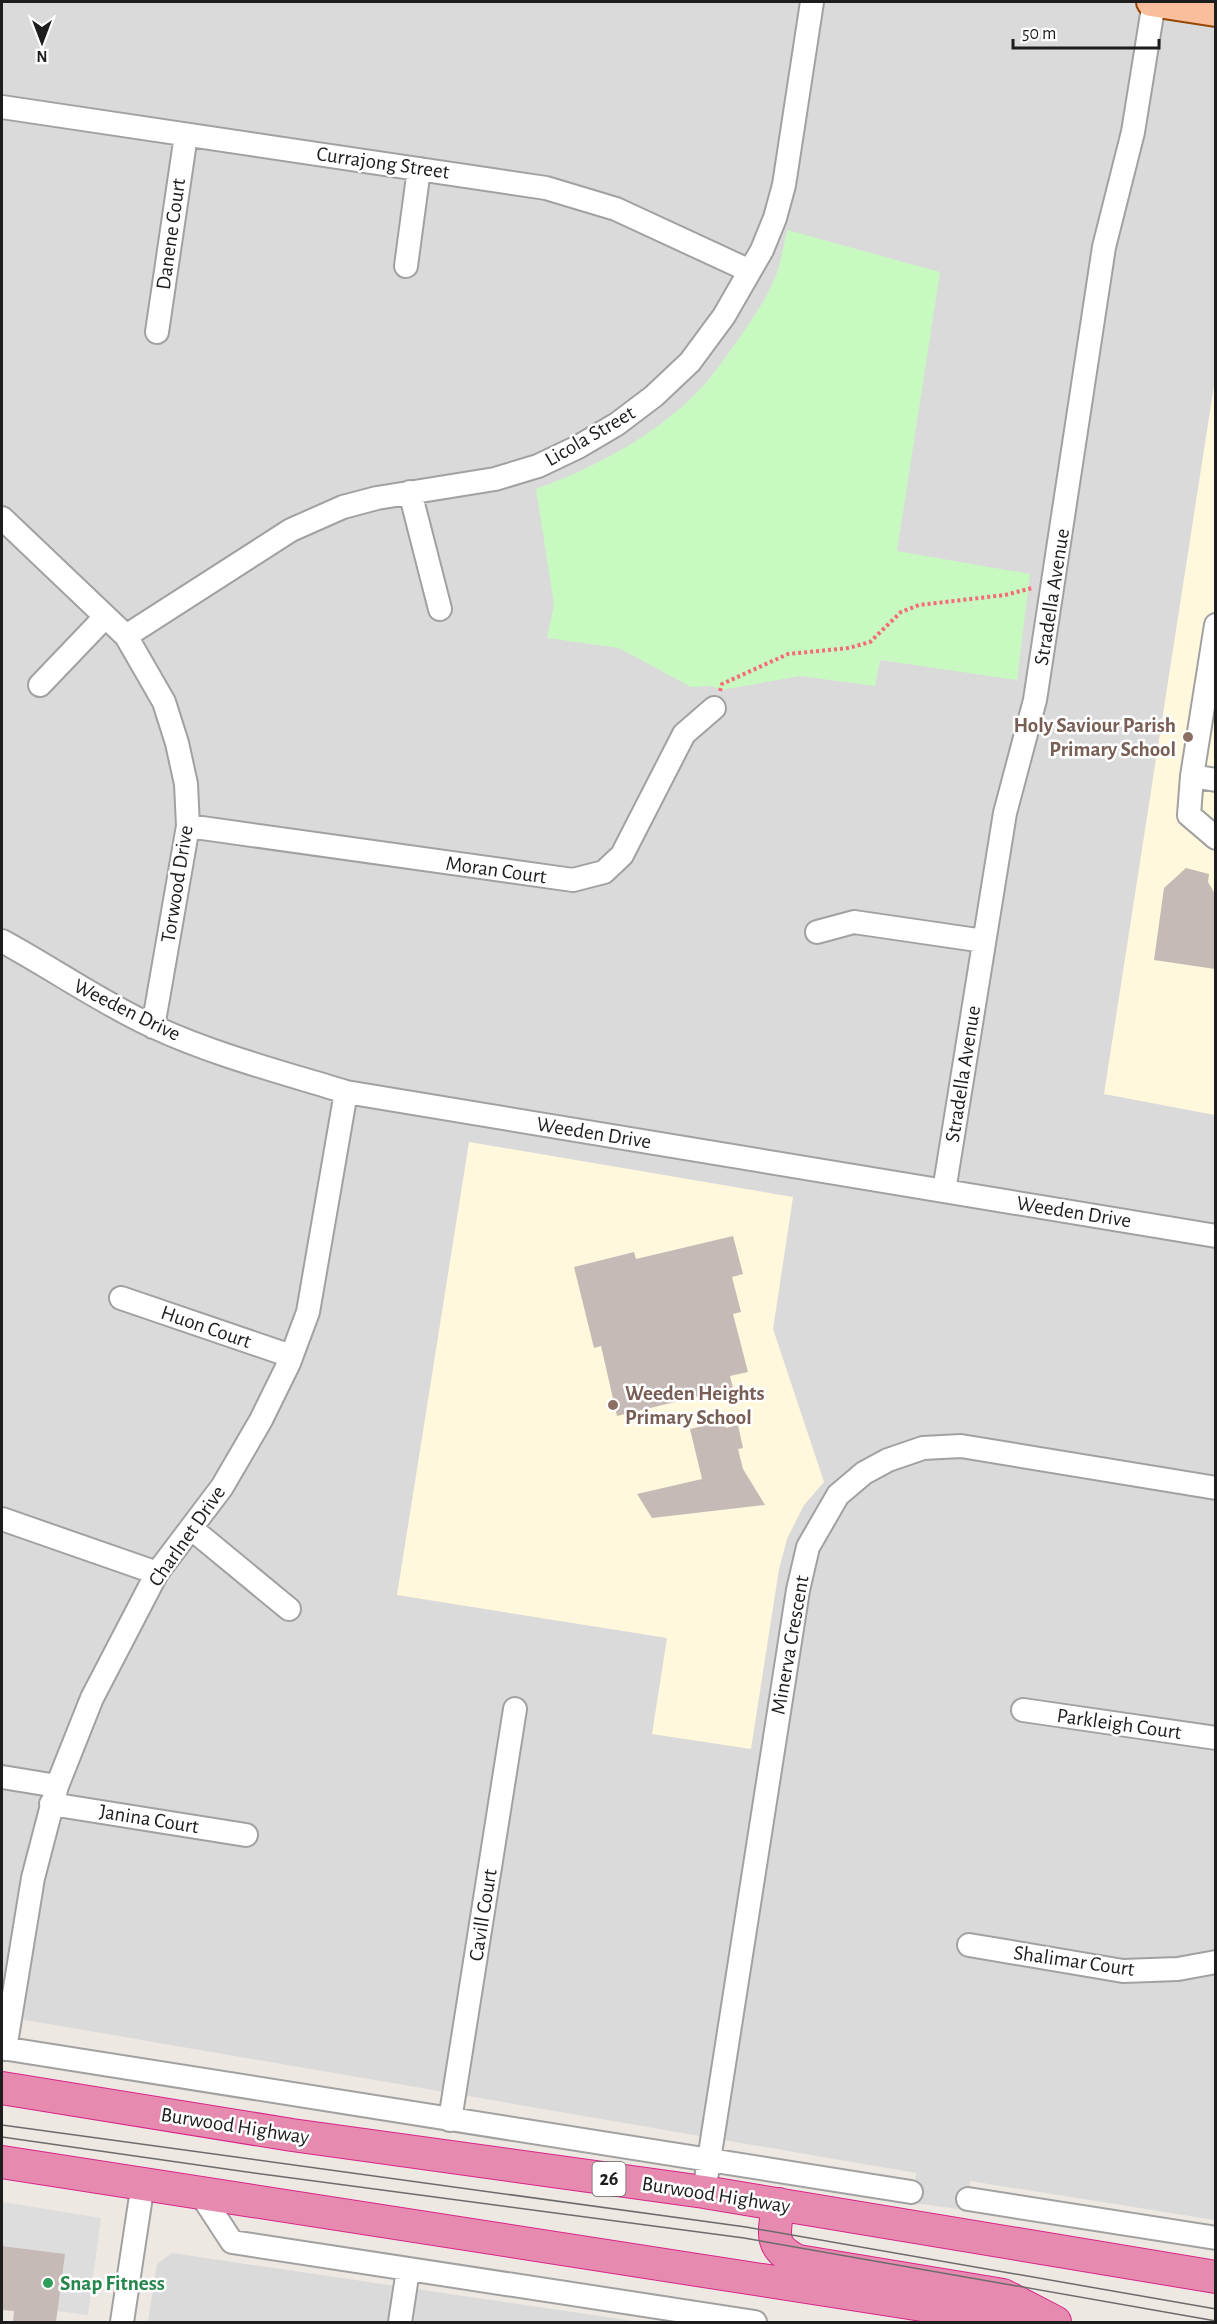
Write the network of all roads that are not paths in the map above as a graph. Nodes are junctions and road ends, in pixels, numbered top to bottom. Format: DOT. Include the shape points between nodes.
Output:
graph roads {
  1 [pos="812,2"];
  2 [pos="1152,2"];
  3 [pos="1215,12"];
  4 [pos="2,106"];
  5 [pos="186,135"];
  6 [pos="419,168"];
  7 [pos="406,266"];
  8 [pos="750,271"];
  9 [pos="157,332"];
  10 [pos="410,492"];
  11 [pos="2,518"];
  12 [pos="440,609"];
  13 [pos="105,617"];
  14 [pos="1215,624"];
  15 [pos="126,636"];
  16 [pos="40,685"];
  17 [pos="714,708"];
  18 [pos="1192,776"];
  19 [pos="1215,780"];
  20 [pos="188,826"];
  21 [pos="1215,838"];
  22 [pos="817,932"];
  23 [pos="2,941"];
  24 [pos="984,941"];
  25 [pos="153,1027"];
  26 [pos="346,1092"];
  27 [pos="944,1191"];
  28 [pos="1215,1236"];
  29 [pos="121,1298"];
  30 [pos="291,1356"];
  31 [pos="1215,1488"];
  32 [pos="2,1519"];
  33 [pos="192,1529"];
  34 [pos="157,1573"];
  35 [pos="289,1610"];
  36 [pos="515,1709"];
  37 [pos="1023,1710"];
  38 [pos="1215,1738"];
  39 [pos="2,1777"];
  40 [pos="54,1795"];
  41 [pos="246,1835"];
  42 [pos="969,1945"];
  43 [pos="1215,1962"];
  44 [pos="3,2049"];
  45 [pos="2,2088"];
  46 [pos="450,2120"];
  47 [pos="708,2161"];
  48 [pos="2,2162"];
  49 [pos="143,2183"];
  50 [pos="704,2192"];
  51 [pos="911,2192"];
  52 [pos="200,2193"];
  53 [pos="968,2199"];
  54 [pos="779,2204"];
  55 [pos="1215,2238"];
  56 [pos="408,2270"];
  57 [pos="1215,2277"];
  58 [pos="122,2322"];
  59 [pos="400,2322"];
  60 [pos="755,2322"];
  61 [pos="1032,2322"];
  62 [pos="1055,2322"];
  1 -- 8 [label="street, Licola Street" via="784,185 775,218"];
  2 -- 3 [label="main road"];
  2 -- 24 [label="street, Stradella Avenue" via="1133,132 1104,248 1035,700 1005,813"];
  4 -- 5 [label="street, Currajong Street"];
  5 -- 6 [label="street, Currajong Street"];
  5 -- 9 [label="street, Danene Court"];
  6 -- 7 [label="street"];
  6 -- 8 [label="street, Currajong Street" via="546,188 615,209"];
  8 -- 10 [label="street, Licola Street" via="724,316 690,362 617,424 538,466 495,479"];
  10 -- 12 [label="street"];
  10 -- 15 [label="street, Licola Street" via="343,507 291,530"];
  11 -- 13 [label="street, Torwood Drive"];
  13 -- 15 [label="street, Torwood Drive"];
  13 -- 16 [label="street"];
  14 -- 18 [label="street"];
  15 -- 20 [label="street, Torwood Drive" via="164,702 186,784"];
  17 -- 20 [label="street, Moran Court" via="684,734 622,855 604,872 573,880"];
  18 -- 19 [label="street"];
  18 -- 21 [label="street" via="1190,815"];
  20 -- 25 [label="street, Torwood Drive"];
  22 -- 24 [label="street" via="854,922"];
  23 -- 25 [label="street, Weeden Drive"];
  24 -- 27 [label="street, Stradella Avenue"];
  25 -- 26 [label="street, Weeden Drive" via="240,1060"];
  26 -- 27 [label="street, Weeden Drive"];
  26 -- 30 [label="street, Charlnet Drive" via="308,1312"];
  27 -- 28 [label="street, Weeden Drive"];
  29 -- 30 [label="street, Huon Court"];
  30 -- 33 [label="street, Charlnet Drive" via="238,1462"];
  31 -- 47 [label="street, Minerva Crescent" via="962,1446 923,1448 888,1460 864,1473 838,1495 808,1547 798,1590"];
  32 -- 34 [label="street"];
  33 -- 34 [label="street, Charlnet Drive"];
  33 -- 35 [label="street"];
  34 -- 40 [label="street, Charlnet Drive" via="92,1698"];
  36 -- 46 [label="street, Cavill Court"];
  37 -- 38 [label="street, Parkleigh Court"];
  39 -- 40 [label="street, Janina Court"];
  40 -- 41 [label="street, Janina Court"];
  40 -- 44 [label="street, Charlnet Drive" via="33,1878"];
  42 -- 43 [label="street, Shalimar Court" via="1123,1971 1178,1969"];
  44 -- 46 [label="street, Burwood Highway"];
  45 -- 50 [label="highway, Burwood Highway / 26" via="292,2136"];
  46 -- 47 [label="street, Burwood Highway"];
  47 -- 50 [label="street, Minerva Crescent"];
  47 -- 51 [label="street, Burwood Highway"];
  48 -- 49 [label="highway"];
  49 -- 52 [label="highway"];
  49 -- 58 [label="street"];
  50 -- 54 [label="highway, Burwood Highway / 26"];
  52 -- 56 [label="street" via="232,2242"];
  52 -- 61 [label="highway"];
  53 -- 55 [label="street"];
  54 -- 57 [label="highway, Burwood Highway / 26"];
  54 -- 62 [label="highway" via="776,2243 782,2252 798,2261 1003,2295"];
  56 -- 59 [label="street"];
  56 -- 60 [label="street"];
}
